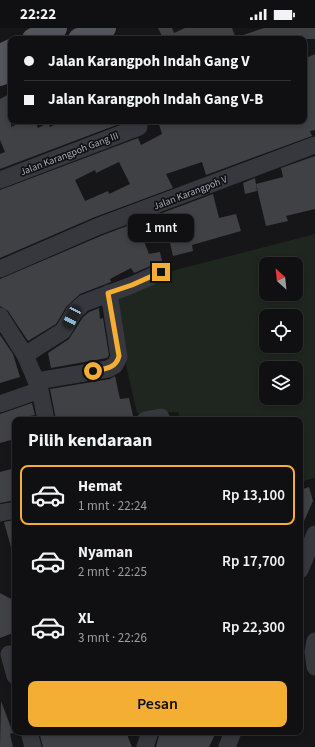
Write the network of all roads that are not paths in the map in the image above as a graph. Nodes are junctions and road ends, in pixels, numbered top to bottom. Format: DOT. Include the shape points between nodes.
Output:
graph roads {
  1 [pos="56,28"];
  2 [pos="105,28"];
  3 [pos="33,35"];
  4 [pos="85,36"];
  5 [pos="139,127"];
  6 [pos="315,145"];
  7 [pos="0,180"];
  8 [pos="0,269"];
  9 [pos="161,272"];
  10 [pos="108,293"];
  11 [pos="0,316"];
  12 [pos="25,355"];
  13 [pos="38,386"];
  14 [pos="0,404"];
  15 [pos="45,417"];
  16 [pos="12,511"];
  17 [pos="0,513"];
  18 [pos="315,531"];
  19 [pos="315,534"];
  20 [pos="303,535"];
  21 [pos="303,563"];
  22 [pos="315,641"];
  23 [pos="8,654"];
  24 [pos="12,667"];
  25 [pos="315,667"];
  26 [pos="30,735"];
  27 [pos="149,735"];
  28 [pos="232,735"];
  29 [pos="33,747"];
  30 [pos="145,747"];
  31 [pos="227,747"];
  1 -- 3 [label="main road"];
  2 -- 4 [label="main road"];
  5 -- 7 [label="street, Jalan Karangpoh Gang III"];
  6 -- 8 [label="street, Jalan Karangpoh V" via="99,226"];
  9 -- 10 [label="street"];
  10 -- 12 [label="street" via="79,307 63,331"];
  10 -- 13 [label="street" via="119,356 115,365 108,369"];
  11 -- 12 [label="street"];
  12 -- 13 [label="street"];
  13 -- 14 [label="street"];
  13 -- 15 [label="street"];
  16 -- 17 [label="street"];
  18 -- 20 [label="street"];
  19 -- 21 [label="street"];
  22 -- 25 [label="street"];
  23 -- 24 [label="street"];
  26 -- 29 [label="street"];
  27 -- 30 [label="street"];
  28 -- 31 [label="street"];
}
